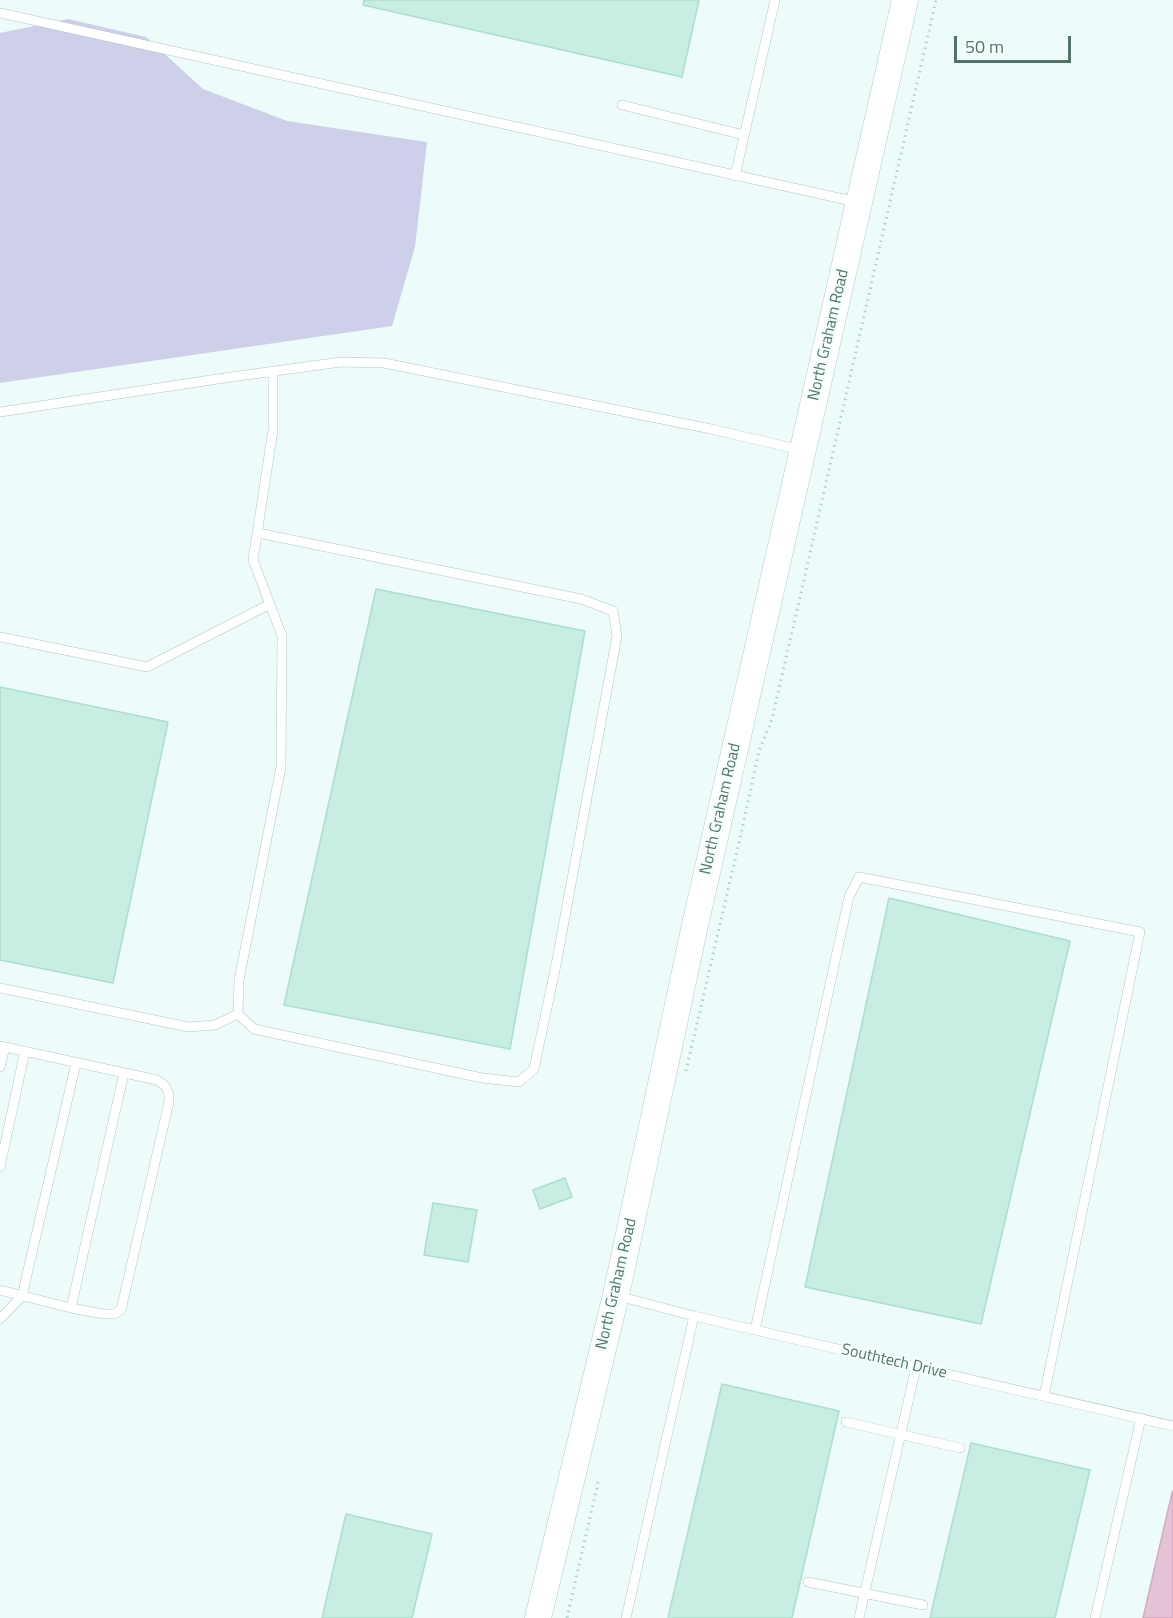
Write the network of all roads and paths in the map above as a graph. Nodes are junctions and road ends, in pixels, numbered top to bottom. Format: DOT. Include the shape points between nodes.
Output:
graph roads {
  1 [pos="775,0"];
  2 [pos="905,0"];
  3 [pos="936,0"];
  4 [pos="0,13"];
  5 [pos="622,105"];
  6 [pos="744,135"];
  7 [pos="735,176"];
  8 [pos="859,203"];
  9 [pos="273,371"];
  10 [pos="0,412"];
  11 [pos="803,451"];
  12 [pos="258,533"];
  13 [pos="270,604"];
  14 [pos="0,637"];
  15 [pos="0,988"];
  16 [pos="238,1014"];
  17 [pos="3,1047"];
  18 [pos="25,1052"];
  19 [pos="76,1063"];
  20 [pos="0,1067"];
  21 [pos="124,1073"];
  22 [pos="686,1073"];
  23 [pos="0,1167"];
  24 [pos="0,1290"];
  25 [pos="616,1295"];
  26 [pos="22,1296"];
  27 [pos="71,1308"];
  28 [pos="694,1316"];
  29 [pos="0,1319"];
  30 [pos="755,1330"];
  31 [pos="916,1367"];
  32 [pos="1044,1396"];
  33 [pos="1141,1418"];
  34 [pos="846,1422"];
  35 [pos="1173,1426"];
  36 [pos="900,1435"];
  37 [pos="960,1448"];
  38 [pos="599,1478"];
  39 [pos="808,1582"];
  40 [pos="865,1593"];
  41 [pos="923,1605"];
  42 [pos="538,1618"];
  43 [pos="567,1618"];
  44 [pos="626,1618"];
  45 [pos="859,1618"];
  46 [pos="1095,1618"];
  1 -- 6 [label="lane"];
  2 -- 8 [label="street, North Graham Road"];
  3 -- 22 [label="path" via="772,719 759,751"];
  4 -- 7 [label="lane"];
  5 -- 6 [label="lane"];
  6 -- 7 [label="lane"];
  7 -- 8 [label="lane"];
  8 -- 11 [label="street, North Graham Road"];
  9 -- 10 [label="lane"];
  9 -- 11 [label="lane" via="341,362 384,363"];
  9 -- 12 [label="lane" via="273,430"];
  11 -- 25 [label="street, North Graham Road"];
  12 -- 13 [label="lane" via="253,560"];
  12 -- 16 [label="lane" via="581,599 613,611 617,636 534,1069 519,1082 482,1078 255,1029"];
  13 -- 14 [label="lane" via="147,667"];
  13 -- 16 [label="lane" via="282,636 281,767 239,980"];
  15 -- 16 [label="lane" via="188,1027 215,1025"];
  17 -- 18 [label="lane"];
  17 -- 20 [label="lane"];
  18 -- 19 [label="lane"];
  18 -- 23 [label="lane"];
  19 -- 21 [label="lane"];
  19 -- 26 [label="lane"];
  21 -- 27 [label="lane"];
  21 -- 27 [label="lane" via="157,1080 165,1086 169,1102 121,1310 114,1314"];
  24 -- 26 [label="lane"];
  25 -- 28 [label="lane, Southtech Drive"];
  25 -- 42 [label="street, North Graham Road"];
  26 -- 27 [label="lane"];
  26 -- 29 [label="lane"];
  28 -- 30 [label="lane, Southtech Drive"];
  28 -- 44 [label="lane"];
  30 -- 31 [label="lane, Southtech Drive"];
  30 -- 32 [label="lane" via="849,897 859,878 1140,932"];
  31 -- 32 [label="lane, Southtech Drive"];
  31 -- 36 [label="lane"];
  32 -- 33 [label="lane, Southtech Drive"];
  33 -- 35 [label="lane, Southtech Drive"];
  33 -- 46 [label="lane"];
  34 -- 36 [label="lane"];
  36 -- 37 [label="lane"];
  36 -- 40 [label="lane"];
  38 -- 43 [label="path"];
  39 -- 40 [label="lane"];
  40 -- 41 [label="lane"];
  40 -- 45 [label="lane"];
}
